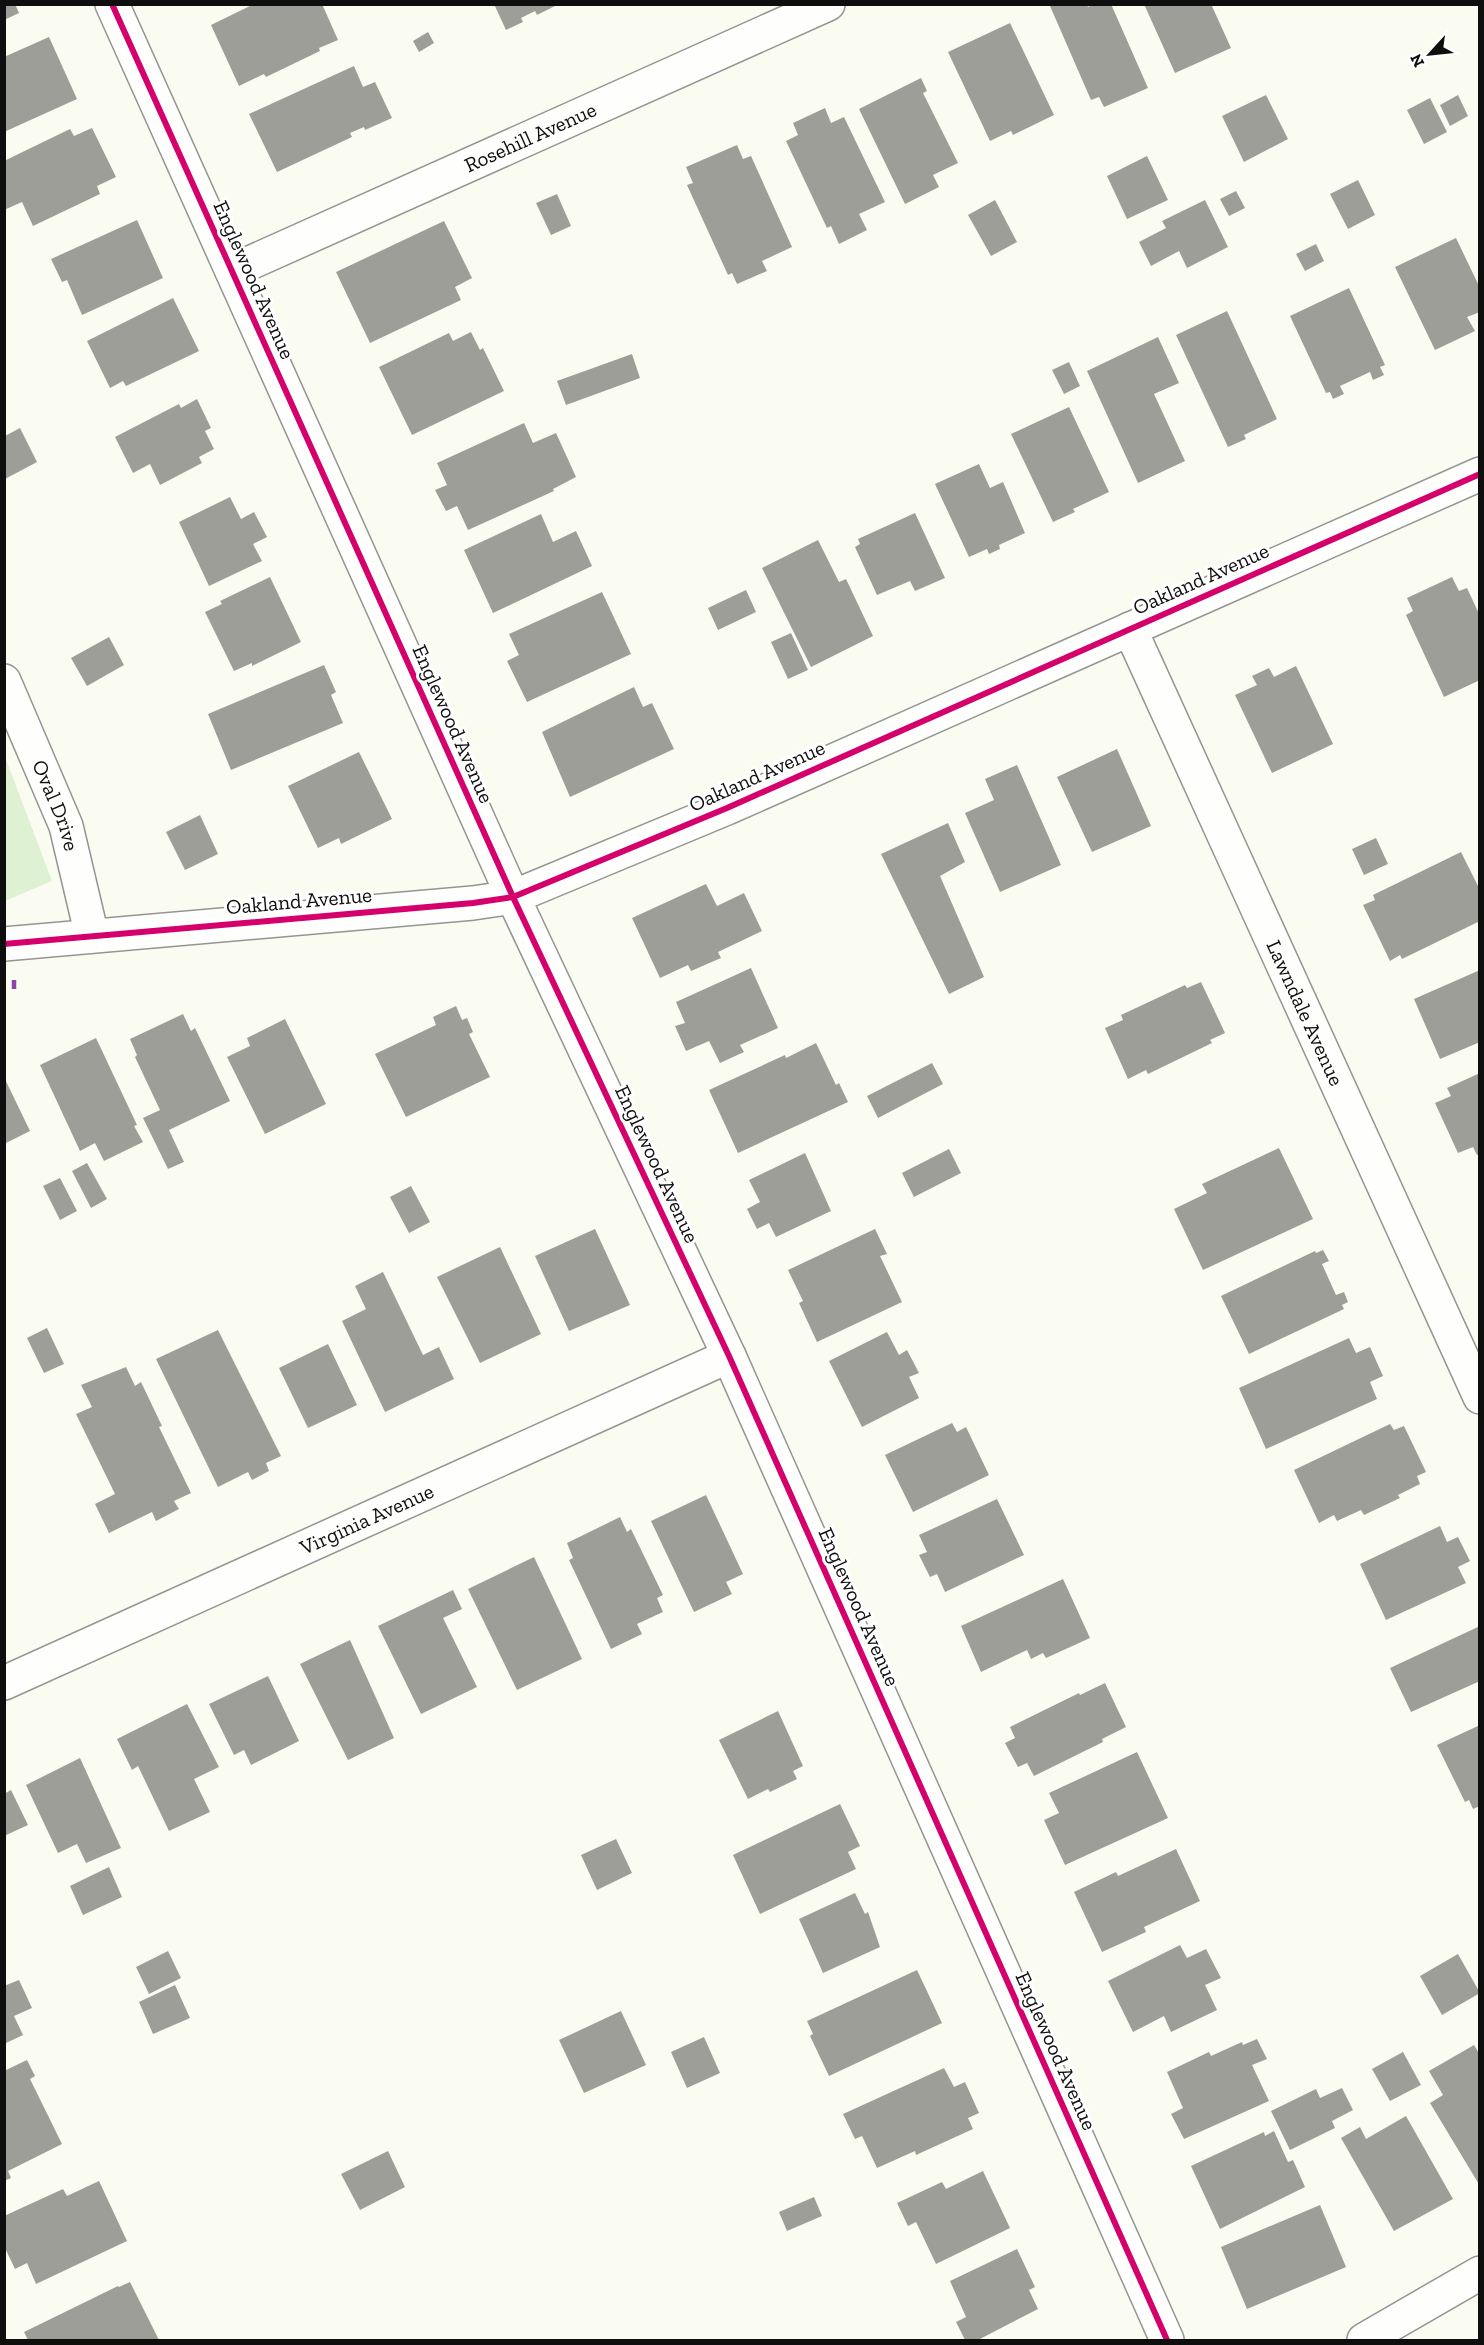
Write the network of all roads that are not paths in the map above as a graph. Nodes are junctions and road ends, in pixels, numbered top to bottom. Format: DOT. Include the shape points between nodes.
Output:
graph roads {
  1 [pos="112,4"];
  2 [pos="828,4"];
  3 [pos="232,271"];
  4 [pos="1479,474"];
  5 [pos="1130,629"];
  6 [pos="4,681"];
  7 [pos="513,897"];
  8 [pos="92,936"];
  9 [pos="4,944"];
  10 [pos="729,1356"];
  11 [pos="1479,1397"];
  12 [pos="4,1683"];
  13 [pos="1479,2273"];
  14 [pos="1167,2340"];
  15 [pos="1364,2340"];
  1 -- 3 [label="street, Englewood Avenue"];
  2 -- 3 [label="street, Rosehill Avenue"];
  3 -- 7 [label="street, Englewood Avenue"];
  4 -- 5 [label="street, Oakland Avenue"];
  5 -- 7 [label="street, Oakland Avenue" via="727,808"];
  5 -- 11 [label="street, Lawndale Avenue"];
  6 -- 8 [label="street, Oval Drive" via="66,826"];
  7 -- 8 [label="street, Oakland Avenue"];
  7 -- 10 [label="street, Englewood Avenue"];
  8 -- 9 [label="street, Oakland Avenue"];
  10 -- 12 [label="street, Virginia Avenue"];
  10 -- 14 [label="street, Englewood Avenue"];
  13 -- 15 [label="street"];
}
